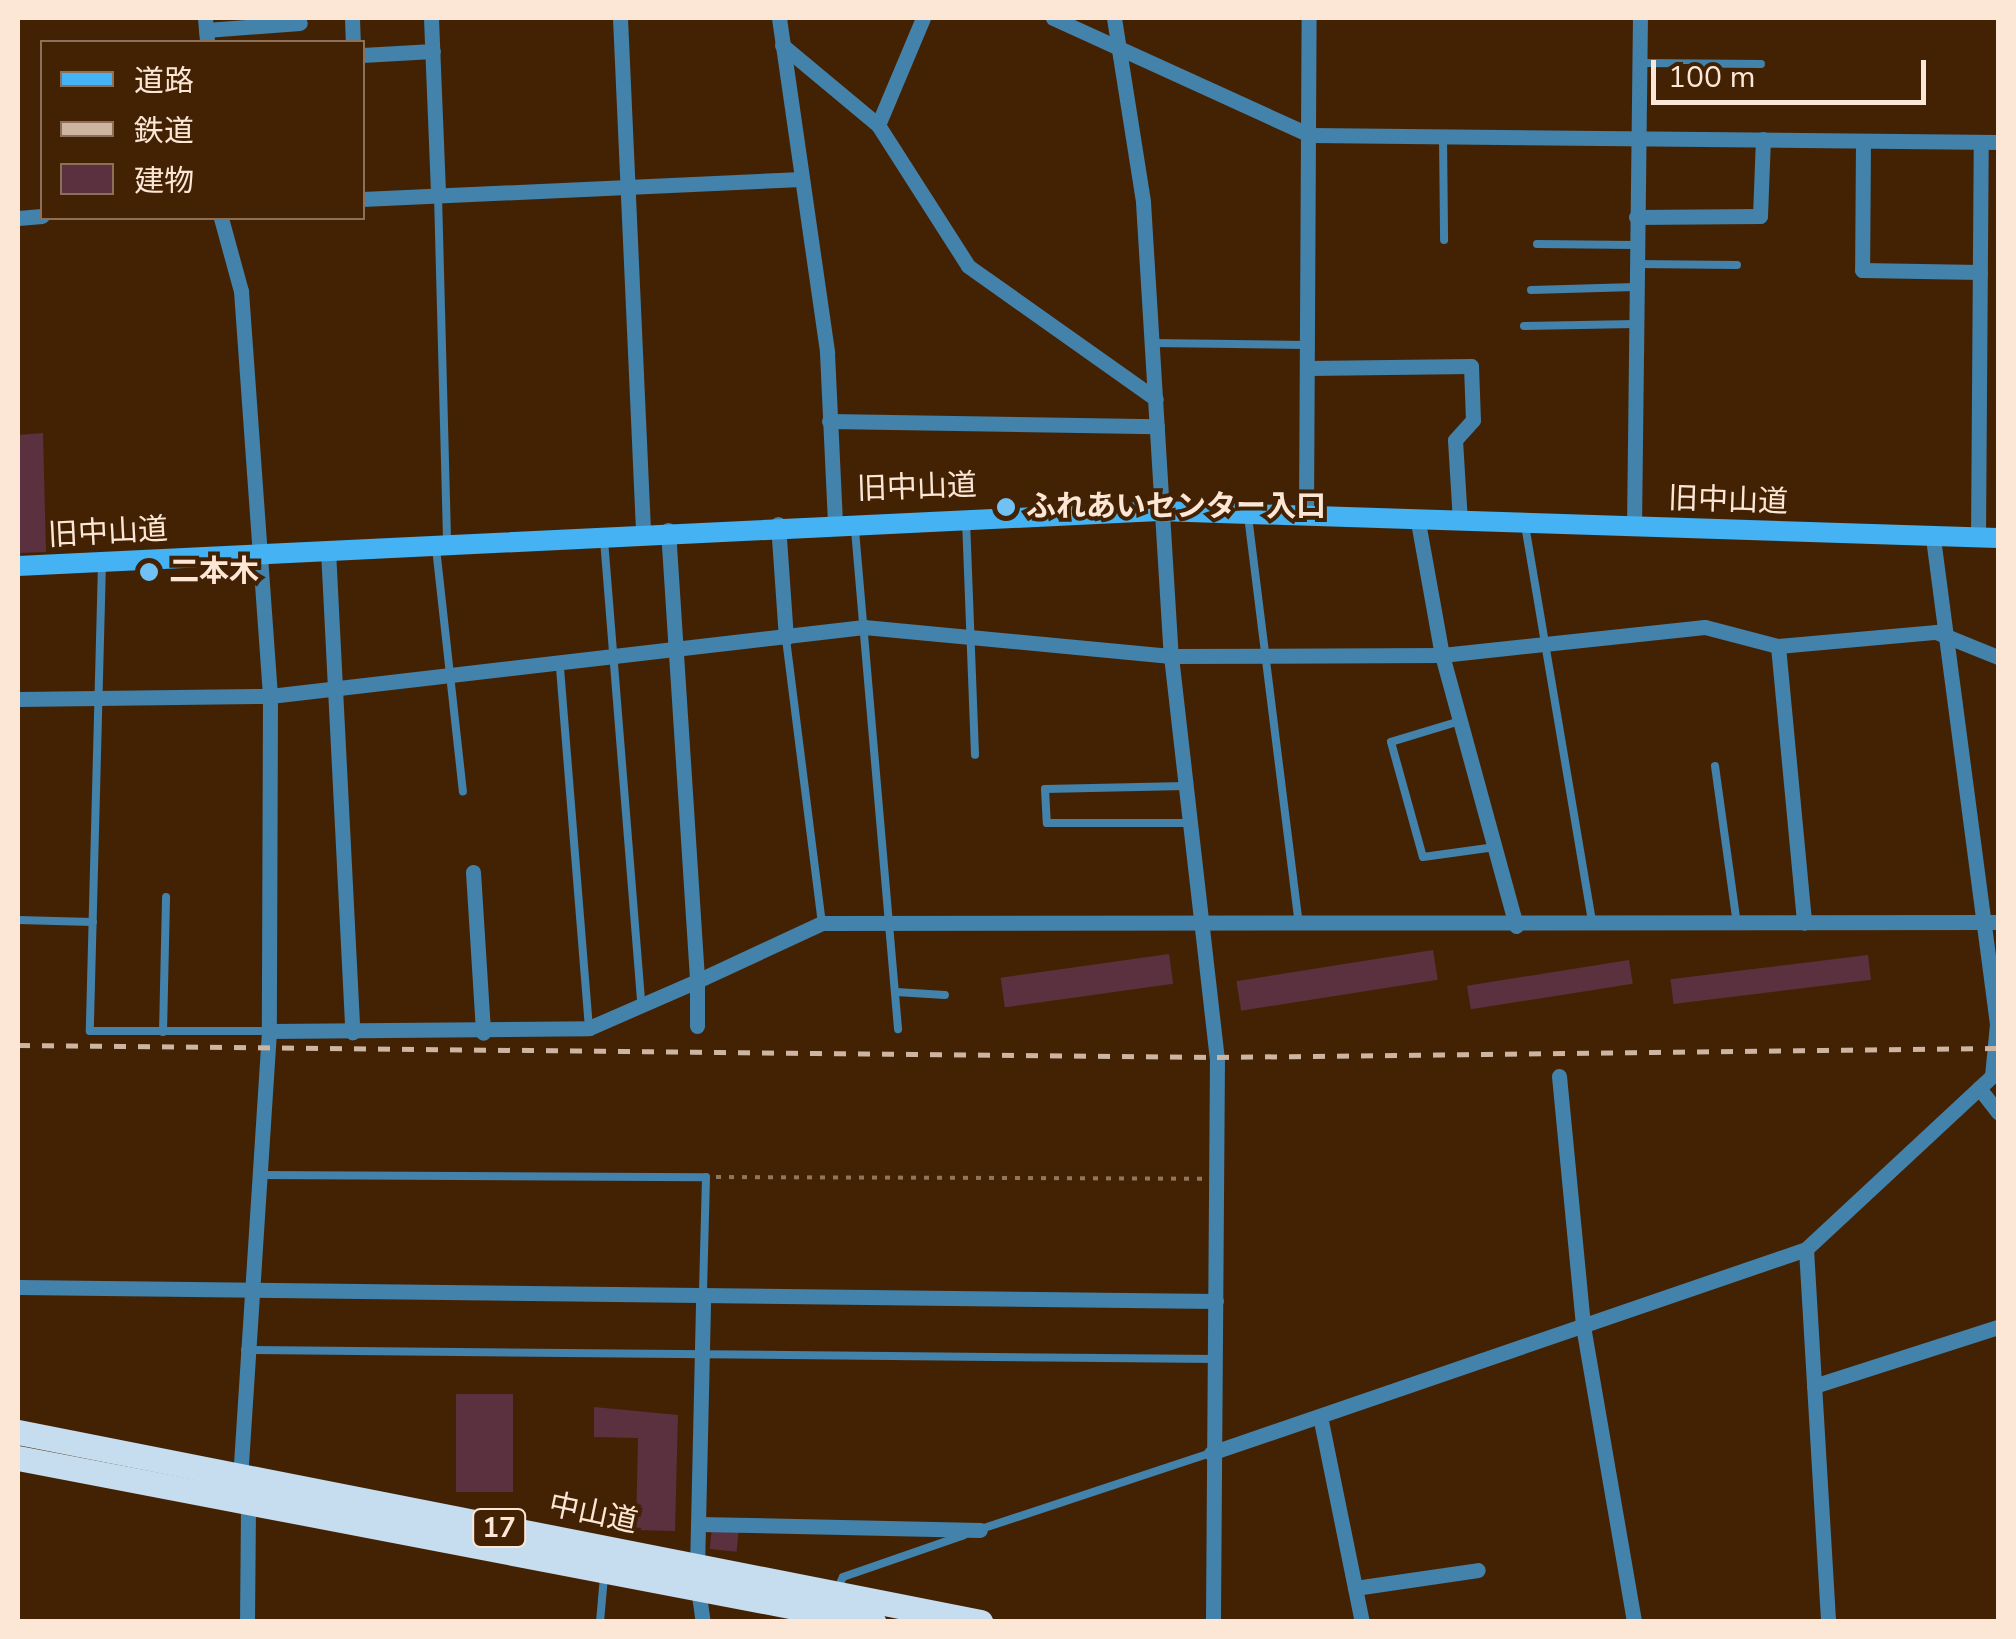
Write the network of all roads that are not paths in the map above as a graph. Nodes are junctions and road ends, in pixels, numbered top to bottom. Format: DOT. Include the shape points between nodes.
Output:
graph roads {
  1 [pos="431,18"];
  2 [pos="620,18"];
  3 [pos="779,18"];
  4 [pos="923,18"];
  5 [pos="1053,18"];
  6 [pos="1114,18"];
  7 [pos="1310,18"];
  8 [pos="1640,18"];
  9 [pos="300,23"];
  10 [pos="206,30"];
  11 [pos="782,45"];
  12 [pos="1116,45"];
  13 [pos="432,51"];
  14 [pos="365,55"];
  15 [pos="1640,63"];
  16 [pos="1761,64"];
  17 [pos="878,126"];
  18 [pos="1310,135"];
  19 [pos="1443,136"];
  20 [pos="1636,138"];
  21 [pos="1763,140"];
  22 [pos="1863,141"];
  23 [pos="1990,142"];
  24 [pos="796,179"];
  25 [pos="623,184"];
  26 [pos="438,195"];
  27 [pos="365,199"];
  28 [pos="1636,217"];
  29 [pos="222,220"];
  30 [pos="1444,240"];
  31 [pos="1537,244"];
  32 [pos="1636,245"];
  33 [pos="1635,264"];
  34 [pos="1737,264"];
  35 [pos="1980,272"];
  36 [pos="1635,287"];
  37 [pos="1531,290"];
  38 [pos="1635,324"];
  39 [pos="1524,326"];
  40 [pos="1153,343"];
  41 [pos="1308,345"];
  42 [pos="1307,368"];
  43 [pos="1156,398"];
  44 [pos="829,422"];
  45 [pos="1157,426"];
  46 [pos="1159,511"];
  47 [pos="1248,514"];
  48 [pos="1306,515"];
  49 [pos="966,517"];
  50 [pos="845,520"];
  51 [pos="1418,522"];
  52 [pos="1460,522"];
  53 [pos="778,524"];
  54 [pos="1524,524"];
  55 [pos="1634,528"];
  56 [pos="668,530"];
  57 [pos="643,531"];
  58 [pos="603,533"];
  59 [pos="1933,536"];
  60 [pos="1988,537"];
  61 [pos="441,542"];
  62 [pos="328,550"];
  63 [pos="254,556"];
  64 [pos="102,563"];
  65 [pos="18,566"];
  66 [pos="864,627"];
  67 [pos="1946,635"];
  68 [pos="786,638"];
  69 [pos="967,638"];
  70 [pos="1542,644"];
  71 [pos="1778,646"];
  72 [pos="675,654"];
  73 [pos="1265,654"];
  74 [pos="1442,655"];
  75 [pos="1171,656"];
  76 [pos="1998,658"];
  77 [pos="617,662"];
  78 [pos="560,668"];
  79 [pos="447,679"];
  80 [pos="337,690"];
  81 [pos="270,696"];
  82 [pos="18,698"];
  83 [pos="96,699"];
  84 [pos="1461,720"];
  85 [pos="975,755"];
  86 [pos="1715,766"];
  87 [pos="1186,786"];
  88 [pos="463,792"];
  89 [pos="1190,823"];
  90 [pos="1495,847"];
  91 [pos="473,872"];
  92 [pos="166,897"];
  93 [pos="18,920"];
  94 [pos="92,922"];
  95 [pos="889,922"];
  96 [pos="1991,922"];
  97 [pos="822,923"];
  98 [pos="1299,923"];
  99 [pos="1804,923"];
  100 [pos="1737,924"];
  101 [pos="1202,925"];
  102 [pos="1593,925"];
  103 [pos="1516,926"];
  104 [pos="697,981"];
  105 [pos="896,992"];
  106 [pos="945,995"];
  107 [pos="642,1004"];
  108 [pos="697,1026"];
  109 [pos="588,1028"];
  110 [pos="898,1029"];
  111 [pos="269,1031"];
  112 [pos="163,1032"];
  113 [pos="352,1032"];
  114 [pos="483,1033"];
  115 [pos="1559,1076"];
  116 [pos="1979,1088"];
  117 [pos="1998,1112"];
  118 [pos="258,1175"];
  119 [pos="1806,1249"];
  120 [pos="18,1287"];
  121 [pos="249,1289"];
  122 [pos="703,1294"];
  123 [pos="1216,1301"];
  124 [pos="1583,1326"];
  125 [pos="1998,1327"];
  126 [pos="242,1350"];
  127 [pos="702,1358"];
  128 [pos="1216,1359"];
  129 [pos="1814,1386"];
  130 [pos="1320,1416"];
  131 [pos="18,1432"];
  132 [pos="1211,1453"];
  133 [pos="18,1458"];
  134 [pos="240,1475"];
  135 [pos="248,1501"];
  136 [pos="698,1524"];
  137 [pos="980,1530"];
  138 [pos="605,1570"];
  139 [pos="1478,1570"];
  140 [pos="698,1578"];
  141 [pos="1355,1588"];
  142 [pos="835,1593"];
  143 [pos="870,1621"];
  144 [pos="247,1622"];
  145 [pos="600,1622"];
  146 [pos="704,1622"];
  147 [pos="980,1622"];
  148 [pos="1213,1622"];
  149 [pos="1362,1622"];
  150 [pos="1634,1622"];
  151 [pos="1828,1622"];
  1 -- 13 [label="street"];
  2 -- 25 [label="street"];
  3 -- 11 [label="street"];
  4 -- 17 [label="street"];
  5 -- 12 [label="street"];
  6 -- 12 [label="street"];
  7 -- 18 [label="street"];
  8 -- 15 [label="street"];
  9 -- 10 [label="street"];
  11 -- 17 [label="street"];
  11 -- 24 [label="street"];
  12 -- 18 [label="street"];
  12 -- 40 [label="street" via="1143,202"];
  13 -- 14 [label="street"];
  13 -- 26 [label="street"];
  15 -- 16 [label="lane"];
  15 -- 20 [label="street"];
  17 -- 43 [label="street" via="968,266"];
  18 -- 19 [label="street"];
  18 -- 41 [label="street"];
  19 -- 20 [label="street"];
  19 -- 30 [label="lane"];
  20 -- 21 [label="street"];
  20 -- 28 [label="street"];
  21 -- 22 [label="street"];
  21 -- 28 [label="street" via="1760,216"];
  22 -- 23 [label="street"];
  22 -- 35 [label="street" via="1862,270"];
  23 -- 35 [label="street"];
  24 -- 25 [label="street"];
  24 -- 44 [label="street" via="827,353"];
  25 -- 26 [label="street"];
  25 -- 57 [label="street"];
  26 -- 27 [label="street"];
  26 -- 61 [label="lane"];
  28 -- 32 [label="street"];
  29 -- 63 [label="street" via="241,291"];
  31 -- 32 [label="lane"];
  32 -- 33 [label="street"];
  33 -- 34 [label="lane"];
  33 -- 36 [label="street"];
  35 -- 60 [label="street"];
  36 -- 37 [label="lane"];
  36 -- 38 [label="street"];
  38 -- 39 [label="lane"];
  38 -- 55 [label="street"];
  40 -- 41 [label="lane"];
  40 -- 43 [label="street"];
  41 -- 42 [label="street"];
  42 -- 48 [label="street"];
  42 -- 52 [label="street" via="1472,366 1473,420 1455,440"];
  43 -- 45 [label="street"];
  44 -- 45 [label="street"];
  44 -- 50 [label="street"];
  45 -- 46 [label="street"];
  46 -- 47 [label="main road, 旧中山道"];
  46 -- 49 [label="main road, 旧中山道"];
  46 -- 75 [label="street"];
  47 -- 48 [label="main road, 旧中山道"];
  47 -- 73 [label="lane"];
  48 -- 51 [label="main road, 旧中山道"];
  49 -- 50 [label="main road, 旧中山道"];
  49 -- 69 [label="lane"];
  50 -- 53 [label="main road, 旧中山道"];
  50 -- 66 [label="lane"];
  51 -- 52 [label="main road, 旧中山道"];
  51 -- 74 [label="street"];
  52 -- 54 [label="main road, 旧中山道"];
  53 -- 56 [label="main road, 旧中山道"];
  53 -- 68 [label="street"];
  54 -- 55 [label="main road, 旧中山道"];
  54 -- 70 [label="lane"];
  55 -- 59 [label="main road, 旧中山道"];
  56 -- 57 [label="main road, 旧中山道"];
  56 -- 72 [label="street"];
  57 -- 58 [label="main road, 旧中山道"];
  58 -- 61 [label="main road, 旧中山道"];
  58 -- 77 [label="lane"];
  59 -- 60 [label="main road, 旧中山道"];
  59 -- 67 [label="street"];
  61 -- 62 [label="main road, 旧中山道"];
  61 -- 79 [label="lane"];
  62 -- 63 [label="main road, 旧中山道"];
  62 -- 80 [label="street"];
  63 -- 64 [label="main road, 旧中山道"];
  63 -- 81 [label="street"];
  64 -- 65 [label="main road, 旧中山道"];
  64 -- 83 [label="lane"];
  66 -- 68 [label="street"];
  66 -- 69 [label="street"];
  66 -- 95 [label="lane"];
  67 -- 71 [label="street"];
  67 -- 76 [label="street"];
  67 -- 96 [label="street"];
  68 -- 72 [label="street"];
  68 -- 97 [label="lane"];
  69 -- 75 [label="street"];
  69 -- 85 [label="lane"];
  70 -- 71 [label="street" via="1705,627"];
  70 -- 74 [label="street"];
  70 -- 102 [label="lane"];
  71 -- 99 [label="street"];
  72 -- 77 [label="street"];
  72 -- 104 [label="street"];
  73 -- 74 [label="street"];
  73 -- 75 [label="street"];
  73 -- 98 [label="lane"];
  74 -- 84 [label="street"];
  75 -- 87 [label="street"];
  77 -- 78 [label="street"];
  77 -- 107 [label="lane"];
  78 -- 79 [label="street"];
  78 -- 109 [label="lane"];
  79 -- 80 [label="street"];
  79 -- 88 [label="lane"];
  80 -- 81 [label="street"];
  80 -- 113 [label="street"];
  81 -- 83 [label="street"];
  81 -- 111 [label="street"];
  82 -- 83 [label="street"];
  83 -- 94 [label="lane"];
  84 -- 90 [label="street"];
  84 -- 90 [label="lane" via="1391,742 1423,857"];
  86 -- 100 [label="lane"];
  87 -- 89 [label="street"];
  87 -- 89 [label="lane" via="1045,789 1046,823"];
  89 -- 101 [label="street"];
  90 -- 103 [label="street"];
  91 -- 114 [label="street"];
  92 -- 112 [label="lane"];
  93 -- 94 [label="lane"];
  94 -- 112 [label="lane" via="90,1031"];
  95 -- 97 [label="street"];
  95 -- 101 [label="street"];
  95 -- 105 [label="lane"];
  96 -- 99 [label="street"];
  96 -- 116 [label="street" via="1998,1048"];
  97 -- 104 [label="street"];
  98 -- 101 [label="street"];
  98 -- 103 [label="street"];
  99 -- 100 [label="street"];
  100 -- 102 [label="street"];
  101 -- 123 [label="street" via="1217,1057"];
  102 -- 103 [label="street"];
  104 -- 107 [label="street"];
  104 -- 108 [label="street"];
  105 -- 106 [label="lane"];
  105 -- 110 [label="lane"];
  107 -- 109 [label="street"];
  109 -- 114 [label="street"];
  111 -- 112 [label="lane"];
  111 -- 113 [label="street"];
  111 -- 118 [label="street"];
  113 -- 114 [label="street"];
  115 -- 124 [label="street"];
  116 -- 117 [label="street"];
  116 -- 119 [label="street"];
  118 -- 121 [label="street"];
  118 -- 122 [label="lane" via="706,1178"];
  119 -- 124 [label="street"];
  119 -- 129 [label="street"];
  120 -- 121 [label="street"];
  121 -- 122 [label="street"];
  121 -- 126 [label="street"];
  122 -- 123 [label="street"];
  122 -- 127 [label="street"];
  123 -- 128 [label="street"];
  124 -- 130 [label="street"];
  124 -- 150 [label="street"];
  125 -- 129 [label="street"];
  126 -- 127 [label="lane"];
  126 -- 134 [label="street"];
  127 -- 128 [label="lane"];
  127 -- 136 [label="street"];
  128 -- 132 [label="street"];
  129 -- 151 [label="street"];
  130 -- 132 [label="street"];
  130 -- 141 [label="street"];
  131 -- 134 [label="highway, 中山道 / 17"];
  132 -- 137 [label="lane"];
  132 -- 148 [label="street"];
  133 -- 135 [label="highway, 中山道 / 17"];
  134 -- 140 [label="highway, 中山道 / 17"];
  135 -- 138 [label="highway, 中山道 / 17"];
  135 -- 144 [label="street"];
  136 -- 137 [label="street"];
  136 -- 140 [label="street"];
  137 -- 142 [label="lane" via="842,1577"];
  138 -- 140 [label="highway, 中山道 / 17"];
  138 -- 145 [label="lane"];
  139 -- 141 [label="street"];
  140 -- 142 [label="highway, 中山道 / 17"];
  140 -- 143 [label="highway, 中山道 / 17"];
  140 -- 146 [label="street"];
  141 -- 149 [label="street"];
  142 -- 147 [label="highway, 中山道 / 17"];
}
